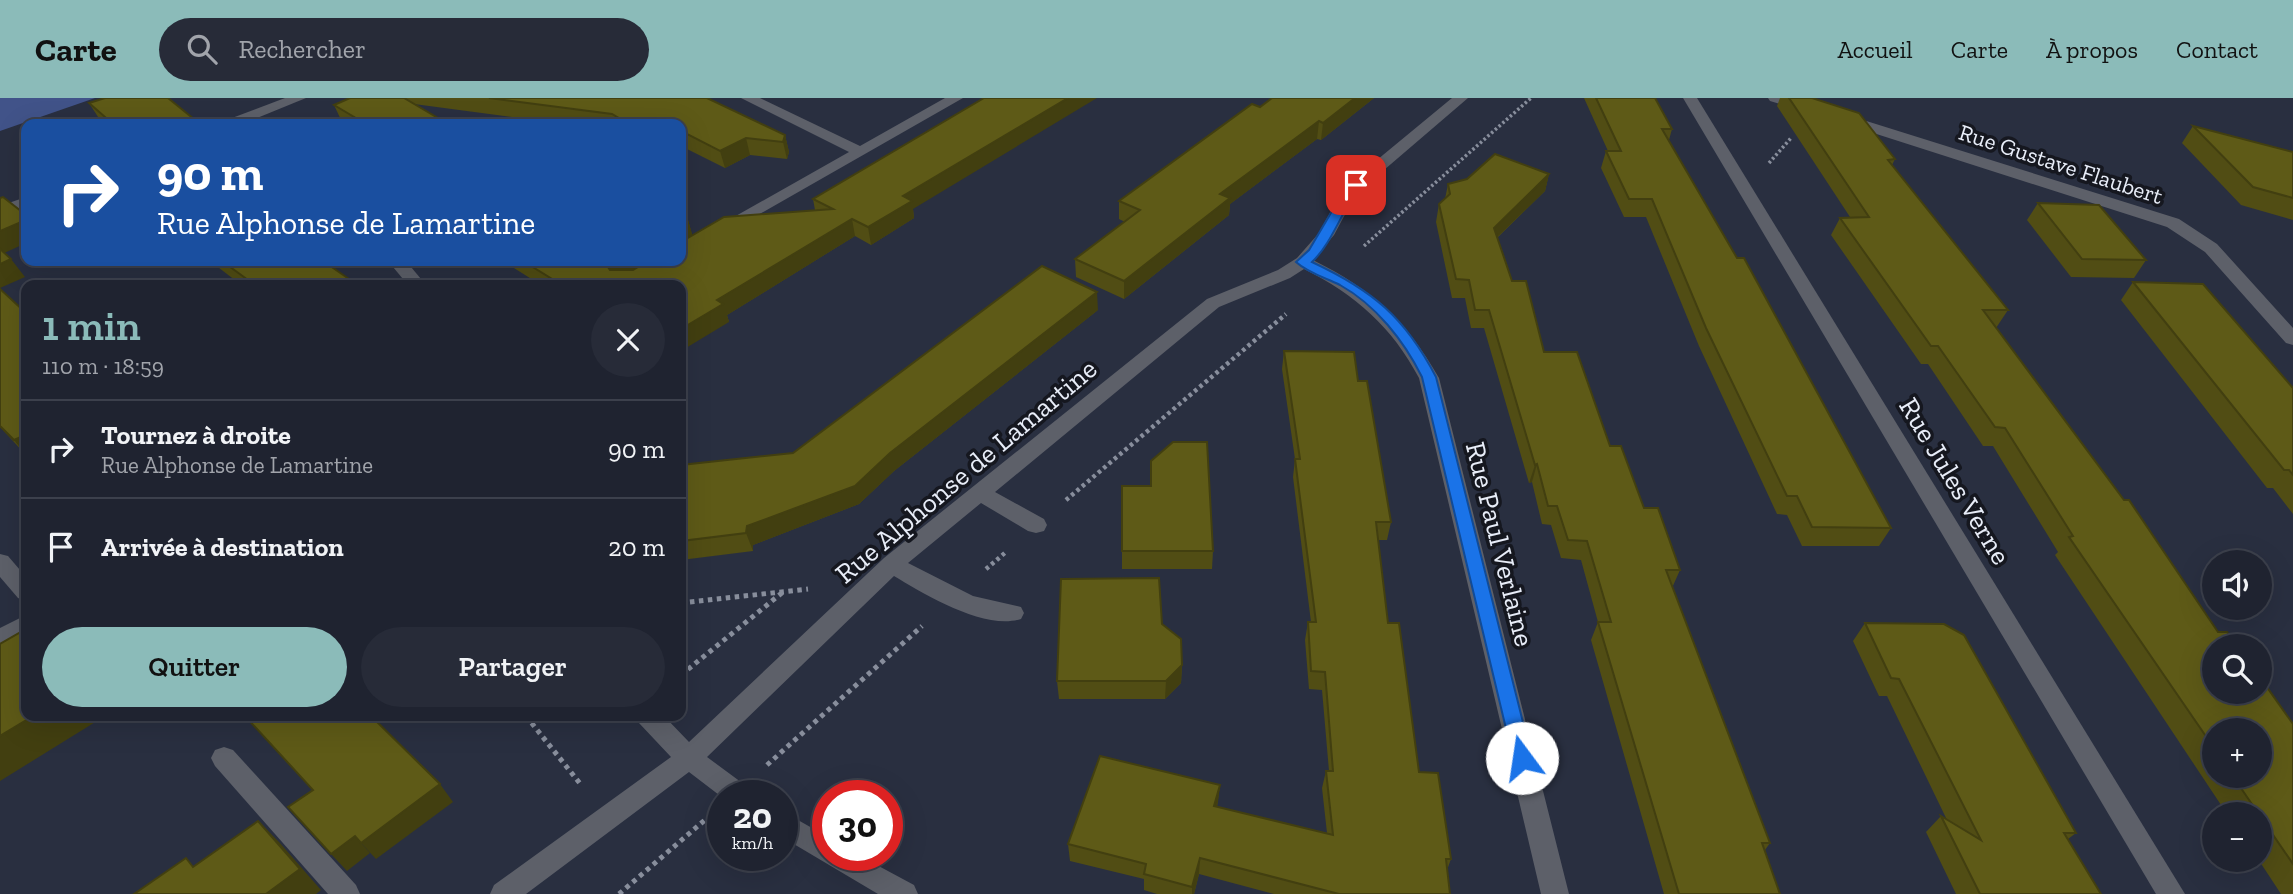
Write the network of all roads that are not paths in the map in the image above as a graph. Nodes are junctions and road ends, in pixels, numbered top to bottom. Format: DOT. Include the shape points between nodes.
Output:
graph roads {
  1 [pos="299,98"];
  2 [pos="748,98"];
  3 [pos="956,98"];
  4 [pos="1461,98"];
  5 [pos="1690,98"];
  6 [pos="1775,98"];
  7 [pos="262,119"];
  8 [pos="860,152"];
  9 [pos="21,204"];
  10 [pos="0,212"];
  11 [pos="686,251"];
  12 [pos="1303,262"];
  13 [pos="401,266"];
  14 [pos="413,280"];
  15 [pos="2293,339"];
  16 [pos="979,492"];
  17 [pos="1036,526"];
  18 [pos="0,562"];
  19 [pos="892,564"];
  20 [pos="21,586"];
  21 [pos="1013,613"];
  22 [pos="21,627"];
  23 [pos="0,639"];
  24 [pos="653,721"];
  25 [pos="224,758"];
  26 [pos="689,758"];
  27 [pos="718,780"];
  28 [pos="861,871"];
  29 [pos="898,893"];
  30 [pos="346,894"];
  31 [pos="504,894"];
  32 [pos="1555,894"];
  33 [pos="2171,894"];
  1 -- 7 [label="street"];
  2 -- 8 [label="street"];
  3 -- 8 [label="street"];
  4 -- 12 [label="street, Rue Alphonse de Lamartine" via="1349,191 1326,235"];
  5 -- 33 [label="street, Rue Jules Verne"];
  6 -- 15 [label="street, Rue Gustave Flaubert" via="2173,223 2211,248"];
  8 -- 11 [label="street"];
  9 -- 10 [label="street"];
  12 -- 16 [label="street, Rue Alphonse de Lamartine" via="1213,303"];
  12 -- 32 [label="street, Rue Paul Verlaine" via="1360,293 1394,323 1429,377"];
  13 -- 14 [label="street"];
  16 -- 17 [label="street"];
  16 -- 19 [label="street, Rue Alphonse de Lamartine"];
  18 -- 20 [label="street"];
  19 -- 21 [label="street" via="953,598"];
  19 -- 26 [label="street, Rue Alphonse de Lamartine"];
  22 -- 23 [label="street"];
  24 -- 26 [label="street"];
  25 -- 30 [label="street"];
  26 -- 27 [label="street"];
  26 -- 31 [label="street, Rue Alphonse de Lamartine"];
  28 -- 29 [label="street"];
}
